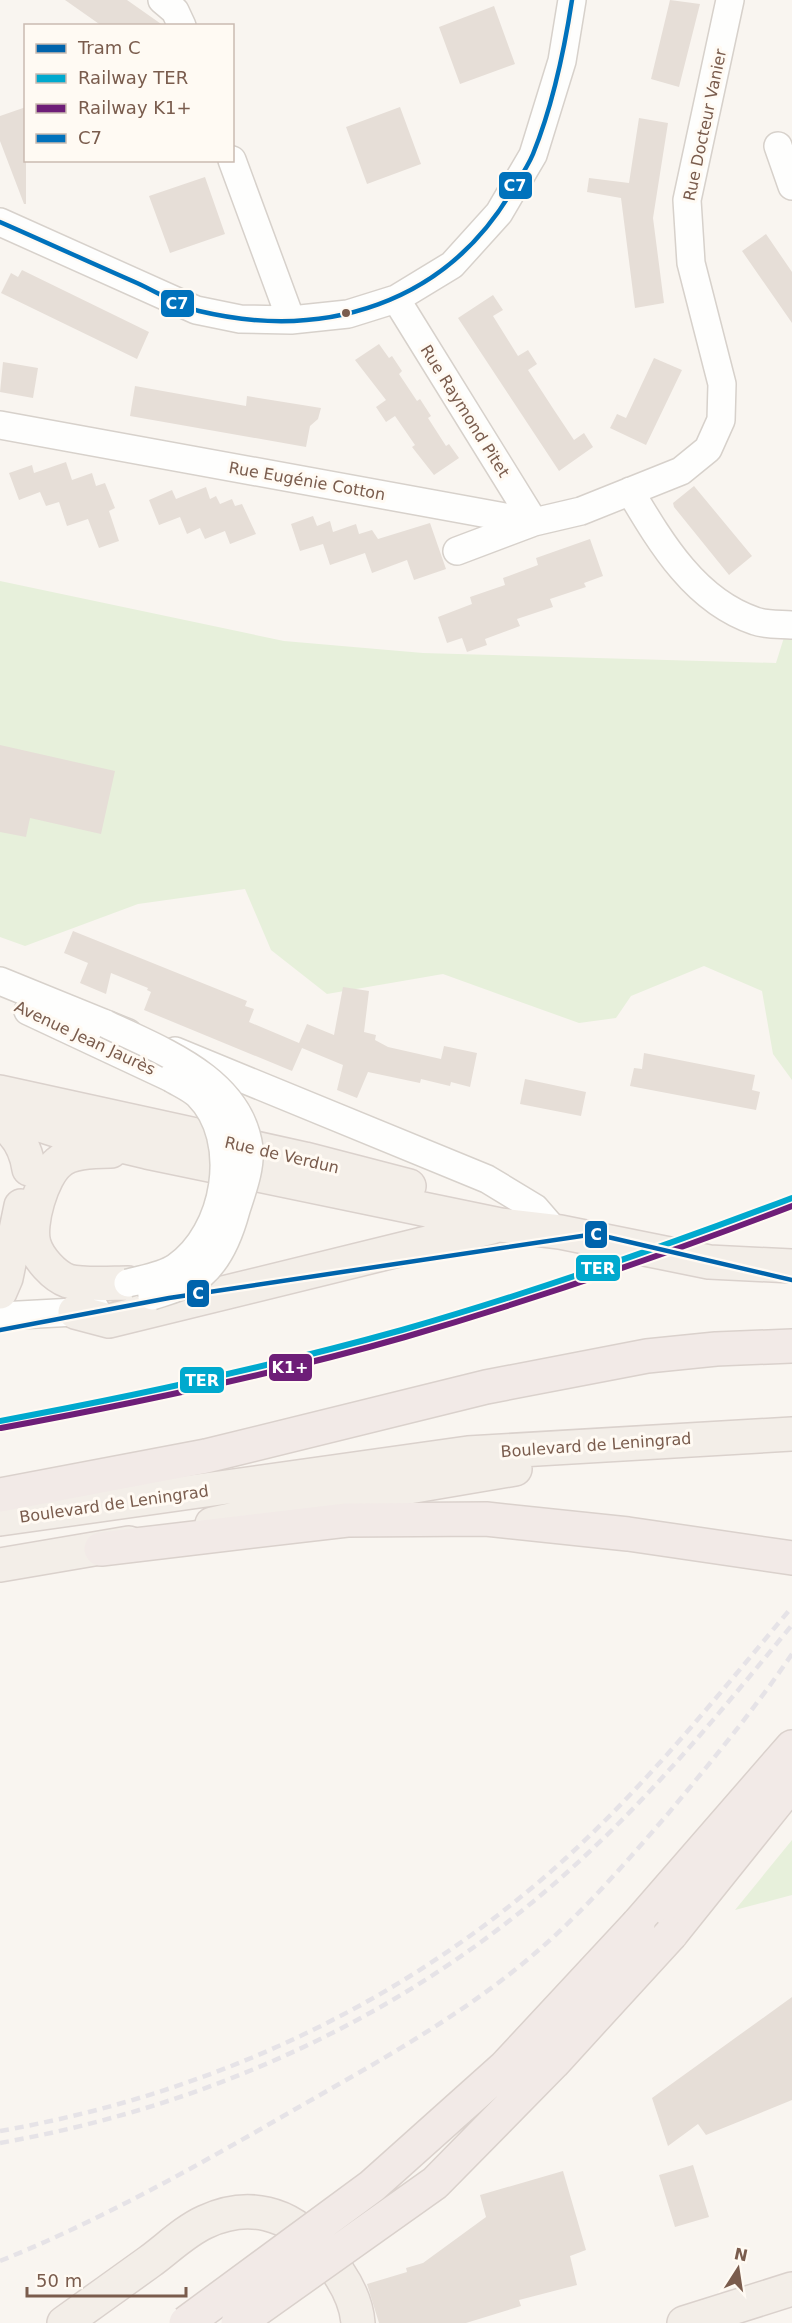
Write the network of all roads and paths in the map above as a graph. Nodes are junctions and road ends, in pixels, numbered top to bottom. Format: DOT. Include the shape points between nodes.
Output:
graph roads {
  1 [pos="162,0"];
  2 [pos="572,0"];
  3 [pos="730,0"];
  4 [pos="181,24"];
  5 [pos="778,146"];
  6 [pos="233,162"];
  7 [pos="792,186"];
  8 [pos="0,222"];
  9 [pos="12,238"];
  10 [pos="396,299"];
  11 [pos="291,320"];
  12 [pos="0,425"];
  13 [pos="630,491"];
  14 [pos="534,522"];
  15 [pos="457,551"];
  16 [pos="792,625"];
  17 [pos="0,981"];
  18 [pos="0,998"];
  19 [pos="106,1024"];
  20 [pos="0,1092"];
  21 [pos="0,1112"];
  22 [pos="113,1117"];
  23 [pos="0,1122"];
  24 [pos="59,1131"];
  25 [pos="147,1152"];
  26 [pos="29,1169"];
  27 [pos="500,1226"];
  28 [pos="557,1231"];
  29 [pos="792,1266"];
  30 [pos="140,1290"];
  31 [pos="0,1292"];
  32 [pos="75,1312"];
  33 [pos="0,1316"];
  34 [pos="792,1346"];
  35 [pos="792,1434"];
  36 [pos="700,1438"];
  37 [pos="0,1495"];
  38 [pos="0,1520"];
  39 [pos="100,1549"];
  40 [pos="792,1558"];
  41 [pos="0,1565"];
  42 [pos="792,1747"];
  43 [pos="792,1783"];
  44 [pos="792,2289"];
  45 [pos="64,2323"];
  46 [pos="186,2323"];
  47 [pos="238,2323"];
  48 [pos="358,2323"];
  49 [pos="684,2323"];
  1 -- 4 [label="street" via="176,11"];
  2 -- 10 [label="street" via="562,62 533,154 499,213 452,265"];
  3 -- 13 [label="street, Rue Docteur Vanier" via="687,200 691,263 722,384 721,420 708,449 681,471"];
  5 -- 7 [label="street"];
  6 -- 11 [label="street"];
  8 -- 9 [label="street"];
  9 -- 11 [label="street" via="196,310 240,319"];
  10 -- 11 [label="street" via="348,314"];
  10 -- 14 [label="street, Rue Raymond Pitet"];
  12 -- 14 [label="street, Rue Eugénie Cotton"];
  13 -- 14 [label="street, Rue Docteur Vanier" via="580,511"];
  13 -- 16 [label="street" via="664,549 710,597 756,622"];
  14 -- 15 [label="street"];
  17 -- 19 [label="street, Avenue Jean Jaurès"];
  18 -- 30 [label="street, Avenue Jean Jaurès, bridge" via="171,1078 198,1095 214,1119 224,1154 215,1220 175,1268"];
  19 -- 28 [label="street" via="487,1179 535,1208"];
  19 -- 30 [label="street, bridge" via="186,1063 204,1076 240,1121 249,1148 245,1180 224,1244 202,1274 190,1282"];
  20 -- 22 [label="main road, Rue de Verdun"];
  21 -- 24 [label="main road, Rue de Verdun"];
  22 -- 24 [label="main road" via="71,1122"];
  22 -- 28 [label="main road, Rue de Verdun" via="366,1174 523,1217"];
  23 -- 26 [label="main road" via="11,1128 21,1142"];
  24 -- 25 [label="main road, Rue de Verdun"];
  24 -- 26 [label="main road" via="40,1146"];
  25 -- 27 [label="main road, Rue de Verdun"];
  25 -- 30 [label="main road" via="107,1150 73,1154 58,1162 45,1180 36,1209 34,1244 47,1266 68,1281"];
  26 -- 31 [label="main road"];
  27 -- 28 [label="main road, Rue de Verdun"];
  27 -- 32 [label="main road" via="109,1321"];
  28 -- 29 [label="main road, Rue de Verdun" via="710,1262"];
  30 -- 32 [label="street"];
  32 -- 33 [label="street"];
  34 -- 37 [label="highway" via="647,1356 486,1387 206,1456"];
  35 -- 36 [label="main road"];
  36 -- 38 [label="main road, Boulevard de Leningrad" via="468,1453"];
  36 -- 39 [label="main road, Boulevard de Leningrad" via="285,1508"];
  39 -- 40 [label="highway" via="347,1520 486,1519 628,1534"];
  39 -- 41 [label="main road, Boulevard de Leningrad"];
  42 -- 46 [label="highway, bridge" via="638,1924 505,2067 372,2186"];
  43 -- 47 [label="highway, bridge" via="671,1934 554,2063 435,2183"];
  44 -- 49 [label="main road"];
  45 -- 48 [label="main road" via="204,2223 246,2211 282,2217 304,2231 335,2267 357,2306"];
}
